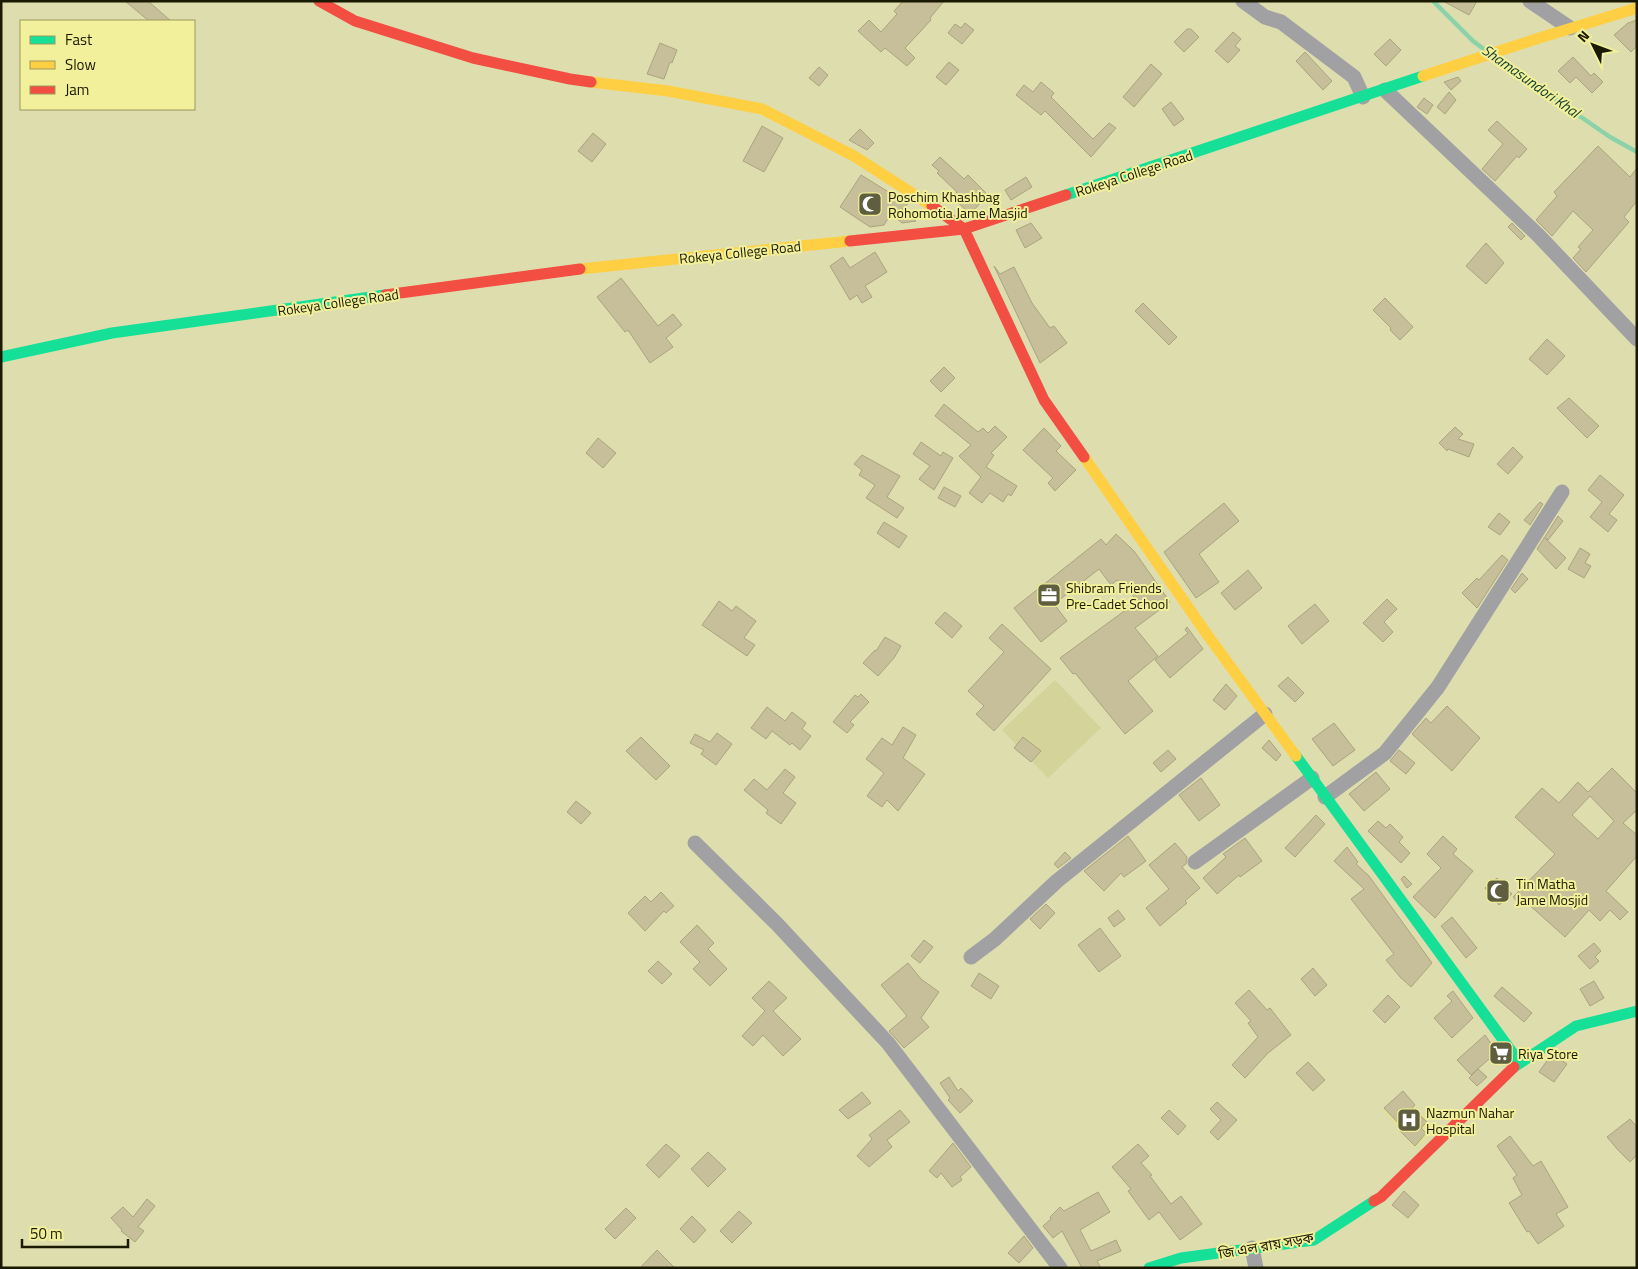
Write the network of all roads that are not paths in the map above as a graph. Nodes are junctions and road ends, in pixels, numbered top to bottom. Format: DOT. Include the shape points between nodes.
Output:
graph roads {
  1 [pos="319,1"];
  2 [pos="1243,1"];
  3 [pos="1530,1"];
  4 [pos="1637,8"];
  5 [pos="1570,28"];
  6 [pos="1385,90"];
  7 [pos="1363,97"];
  8 [pos="964,229"];
  9 [pos="1637,339"];
  10 [pos="1,356"];
  11 [pos="1562,492"];
  12 [pos="1265,714"];
  13 [pos="1312,778"];
  14 [pos="1325,797"];
  15 [pos="695,843"];
  16 [pos="1196,862"];
  17 [pos="971,957"];
  18 [pos="1637,1011"];
  19 [pos="1520,1063"];
  20 [pos="1252,1248"];
  21 [pos="1060,1268"];
  22 [pos="1149,1268"];
  23 [pos="1256,1268"];
  1 -- 8 [label="street" via="355,21 473,58 570,79 668,91 762,109 854,156"];
  2 -- 7 [label="street" via="1265,17 1281,22 1354,78"];
  3 -- 5 [label="street"];
  4 -- 5 [label="street, Rokeya College Road"];
  5 -- 6 [label="street, Rokeya College Road"];
  6 -- 7 [label="street, Rokeya College Road"];
  6 -- 9 [label="street" via="1538,236"];
  7 -- 8 [label="street, Rokeya College Road"];
  8 -- 10 [label="street, Rokeya College Road" via="550,272 112,333"];
  8 -- 12 [label="street" via="1044,400"];
  11 -- 14 [label="street" via="1438,687 1385,753"];
  12 -- 13 [label="street"];
  12 -- 17 [label="street" via="1057,881 996,939"];
  13 -- 14 [label="street"];
  13 -- 16 [label="street"];
  14 -- 19 [label="street"];
  15 -- 21 [label="street" via="888,1043"];
  18 -- 19 [label="street, জি এল রায় সড়ক" via="1576,1026"];
  19 -- 20 [label="street, জি এল রায় সড়ক" via="1381,1197 1314,1240"];
  20 -- 22 [label="street, জি এল রায় সড়ক" via="1181,1258"];
  20 -- 23 [label="street"];
}
